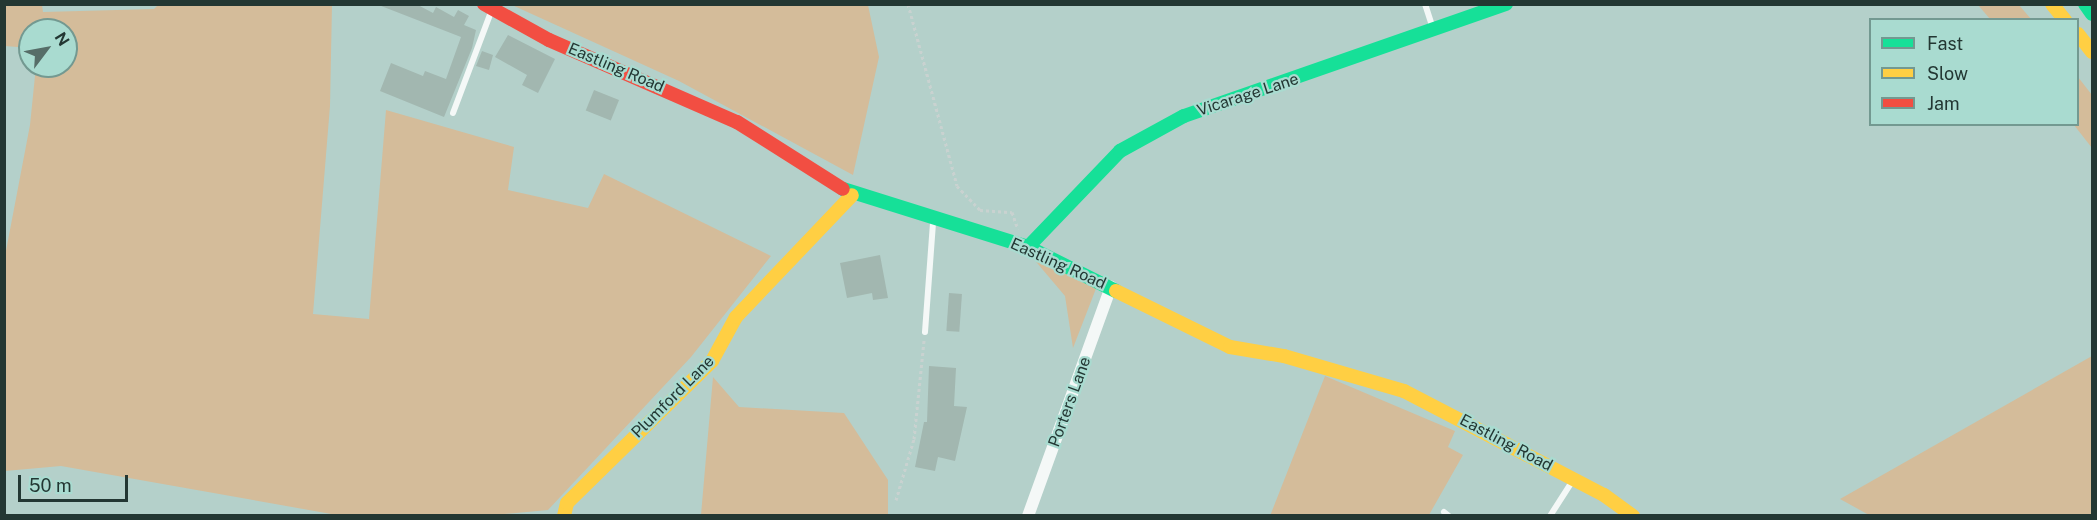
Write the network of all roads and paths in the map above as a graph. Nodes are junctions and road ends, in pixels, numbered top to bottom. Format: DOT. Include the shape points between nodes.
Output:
graph roads {
  1 [pos="908,4"];
  2 [pos="1425,4"];
  3 [pos="1506,4"];
  4 [pos="2052,4"];
  5 [pos="2085,4"];
  6 [pos="488,7"];
  7 [pos="2092,14"];
  8 [pos="2063,18"];
  9 [pos="1434,32"];
  10 [pos="2079,35"];
  11 [pos="2092,52"];
  12 [pos="453,113"];
  13 [pos="852,195"];
  14 [pos="934,219"];
  15 [pos="1022,245"];
  16 [pos="802,252"];
  17 [pos="1111,287"];
  18 [pos="925,332"];
  19 [pos="1573,479"];
  20 [pos="896,500"];
  21 [pos="564,516"];
  22 [pos="1028,516"];
  23 [pos="1550,516"];
  24 [pos="1633,516"];
  1 -- 15 [label="path" via="957,186 980,210 1015,215"];
  2 -- 9 [label="lane"];
  3 -- 9 [label="main road, Vicarage Lane"];
  4 -- 8 [label="main road"];
  5 -- 7 [label="main road"];
  6 -- 12 [label="lane"];
  6 -- 13 [label="main road, Eastling Road" via="549,40 737,122"];
  9 -- 15 [label="main road, Vicarage Lane" via="1184,116 1120,151"];
  10 -- 11 [label="main road"];
  13 -- 14 [label="main road, Eastling Road"];
  13 -- 16 [label="street" via="834,221"];
  13 -- 21 [label="main road, Plumford Lane" via="736,317 712,361 567,503"];
  14 -- 15 [label="main road, Eastling Road"];
  14 -- 18 [label="lane"];
  15 -- 17 [label="main road, Eastling Road"];
  17 -- 19 [label="main road, Eastling Road" via="1230,347 1284,356 1404,391"];
  17 -- 22 [label="street, Porters Lane"];
  18 -- 20 [label="path" via="921,404"];
  19 -- 23 [label="lane"];
  19 -- 24 [label="main road, Eastling Road"];
}
